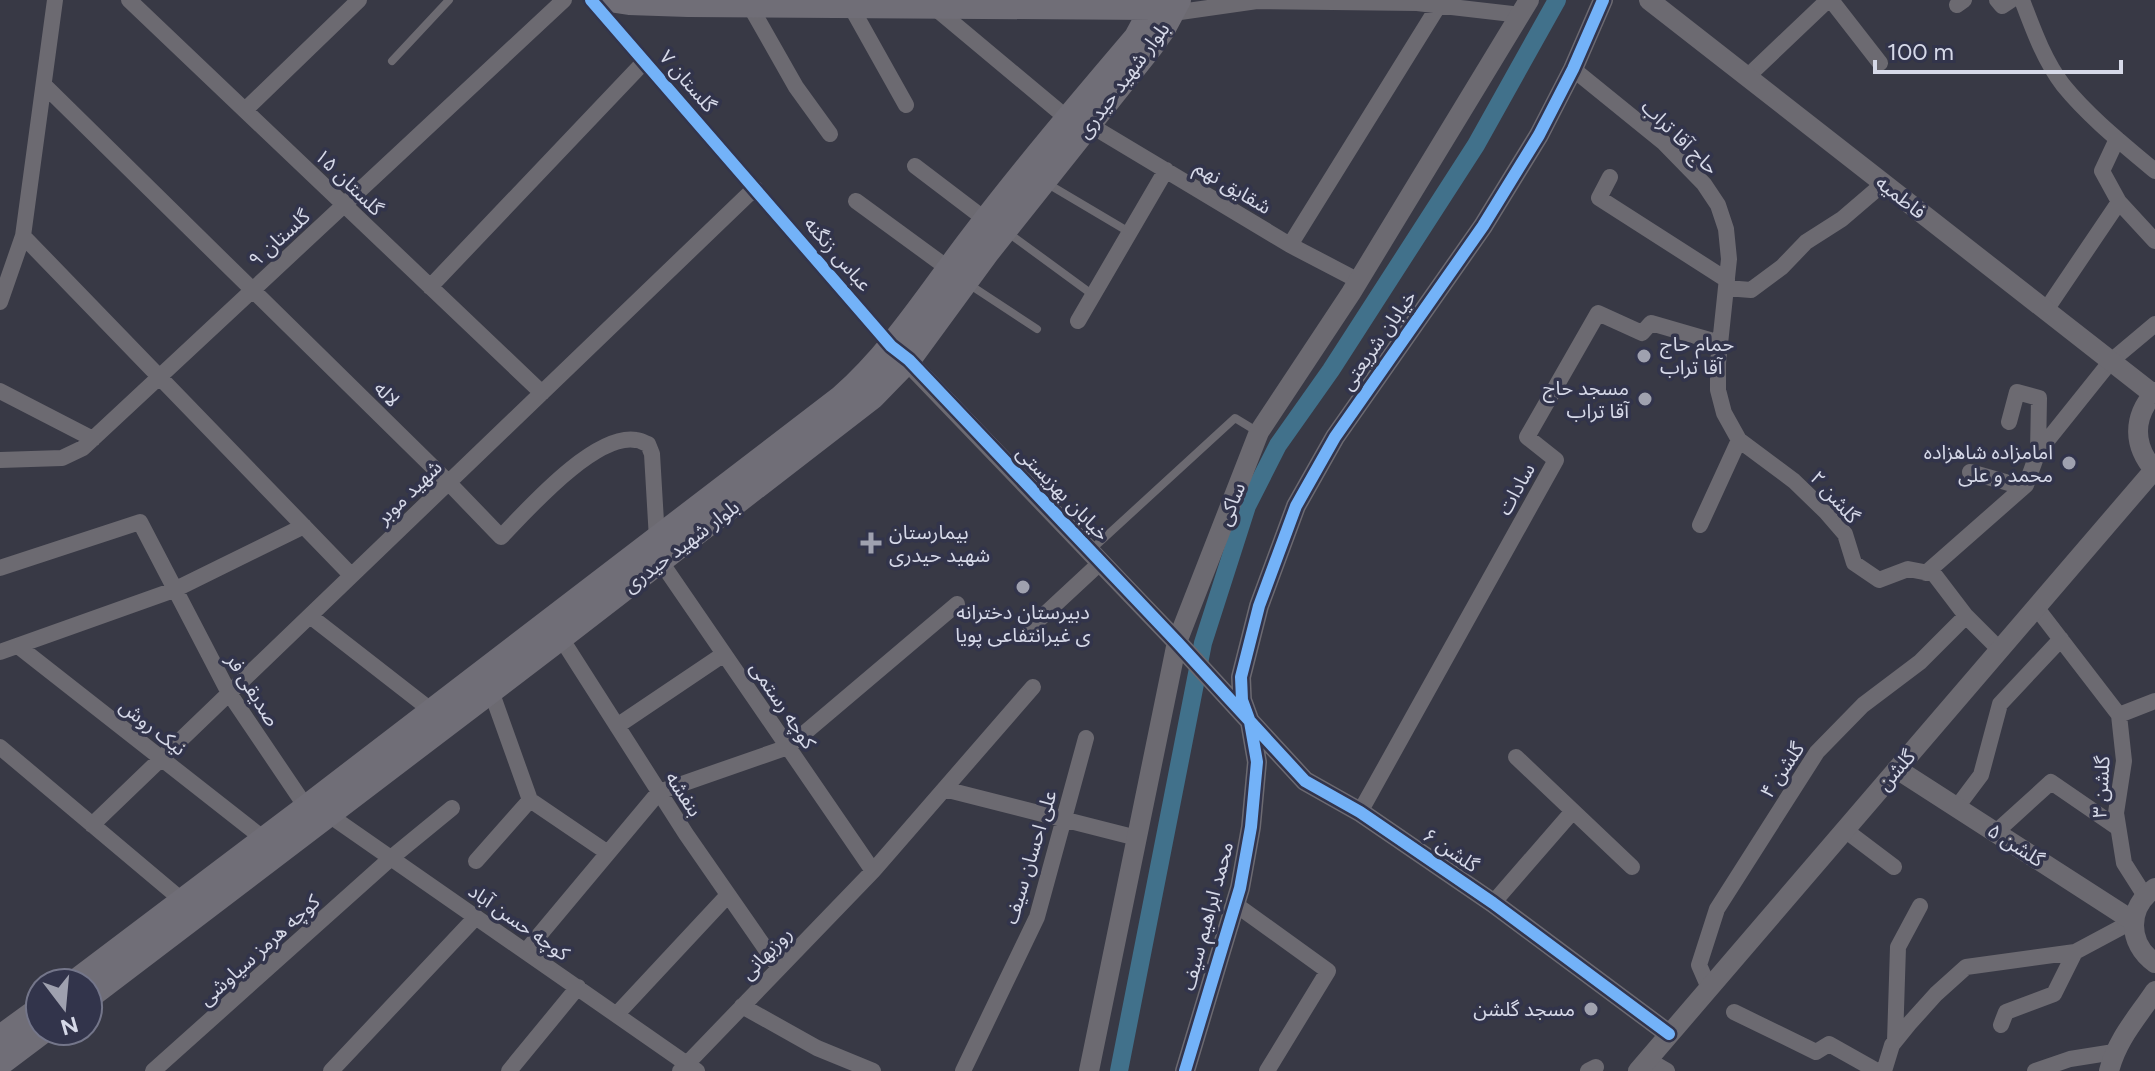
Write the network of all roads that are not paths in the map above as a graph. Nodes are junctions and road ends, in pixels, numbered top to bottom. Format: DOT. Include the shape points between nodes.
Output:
graph roads {
  1 [pos="55,0"];
  2 [pos="129,0"];
  3 [pos="359,0"];
  4 [pos="449,0"];
  5 [pos="564,0"];
  6 [pos="591,0"];
  7 [pos="609,0"];
  8 [pos="1603,0"];
  9 [pos="1649,0"];
  10 [pos="1829,0"];
  11 [pos="1997,0"];
  12 [pos="2011,0"];
  13 [pos="2022,0"];
  14 [pos="1250,1"];
  15 [pos="850,5"];
  16 [pos="1165,5"];
  17 [pos="1439,5"];
  18 [pos="750,6"];
  19 [pos="933,6"];
  20 [pos="1525,8"];
  21 [pos="392,61"];
  22 [pos="644,62"];
  23 [pos="1880,63"];
  24 [pos="1573,69"];
  25 [pos="1747,77"];
  26 [pos="44,85"];
  27 [pos="906,105"];
  28 [pos="245,110"];
  29 [pos="1079,122"];
  30 [pos="830,134"];
  31 [pos="2117,139"];
  32 [pos="915,166"];
  33 [pos="1166,170"];
  34 [pos="2155,171"];
  35 [pos="1610,177"];
  36 [pos="1044,182"];
  37 [pos="1884,183"];
  38 [pos="755,188"];
  39 [pos="856,201"];
  40 [pos="2119,202"];
  41 [pos="345,205"];
  42 [pos="996,225"];
  43 [pos="1130,232"];
  44 [pos="23,236"];
  45 [pos="2155,241"];
  46 [pos="1290,245"];
  47 [pos="958,275"];
  48 [pos="1357,280"];
  49 [pos="1726,284"];
  50 [pos="430,287"];
  51 [pos="252,289"];
  52 [pos="1093,296"];
  53 [pos="0,302"];
  54 [pos="2046,310"];
  55 [pos="1078,321"];
  56 [pos="2155,324"];
  57 [pos="1037,329"];
  58 [pos="1720,343"];
  59 [pos="900,353"];
  60 [pos="2111,361"];
  61 [pos="158,376"];
  62 [pos="0,391"];
  63 [pos="542,393"];
  64 [pos="2154,393"];
  65 [pos="2009,422"];
  66 [pos="1259,432"];
  67 [pos="93,439"];
  68 [pos="1739,440"];
  69 [pos="2038,452"];
  70 [pos="0,460"];
  71 [pos="2154,470"];
  72 [pos="1970,472"];
  73 [pos="448,482"];
  74 [pos="2023,487"];
  75 [pos="1700,525"];
  76 [pos="304,526"];
  77 [pos="659,550"];
  78 [pos="1095,556"];
  79 [pos="0,568"];
  80 [pos="1926,573"];
  81 [pos="351,575"];
  82 [pos="174,590"];
  83 [pos="957,604"];
  84 [pos="2036,607"];
  85 [pos="310,616"];
  86 [pos="1966,616"];
  87 [pos="1031,627"];
  88 [pos="561,638"];
  89 [pos="2061,639"];
  90 [pos="18,646"];
  91 [pos="1182,648"];
  92 [pos="2000,650"];
  93 [pos="0,652"];
  94 [pos="724,654"];
  95 [pos="1033,687"];
  96 [pos="1221,689"];
  97 [pos="491,691"];
  98 [pos="229,693"];
  99 [pos="2155,701"];
  100 [pos="432,711"];
  101 [pos="2119,715"];
  102 [pos="1250,722"];
  103 [pos="617,726"];
  104 [pos="1086,738"];
  105 [pos="0,747"];
  106 [pos="788,747"];
  107 [pos="1516,757"];
  108 [pos="160,758"];
  109 [pos="1897,769"];
  110 [pos="944,789"];
  111 [pos="659,792"];
  112 [pos="530,800"];
  113 [pos="317,807"];
  114 [pos="1957,807"];
  115 [pos="452,808"];
  116 [pos="1573,811"];
  117 [pos="1360,812"];
  118 [pos="1064,820"];
  119 [pos="92,825"];
  120 [pos="2118,828"];
  121 [pos="1845,830"];
  122 [pos="1996,832"];
  123 [pos="1137,838"];
  124 [pos="264,839"];
  125 [pos="608,853"];
  126 [pos="391,858"];
  127 [pos="476,861"];
  128 [pos="1632,867"];
  129 [pos="1894,867"];
  130 [pos="873,871"];
  131 [pos="2150,892"];
  132 [pos="728,895"];
  133 [pos="183,901"];
  134 [pos="1493,903"];
  135 [pos="1235,904"];
  136 [pos="1920,906"];
  137 [pos="476,917"];
  138 [pos="2133,921"];
  139 [pos="526,951"];
  140 [pos="2075,952"];
  141 [pos="2155,963"];
  142 [pos="94,967"];
  143 [pos="779,968"];
  144 [pos="104,985"];
  145 [pos="578,987"];
  146 [pos="1709,988"];
  147 [pos="2155,991"];
  148 [pos="742,1006"];
  149 [pos="1734,1012"];
  150 [pos="617,1014"];
  151 [pos="24,1020"];
  152 [pos="2001,1025"];
  153 [pos="1669,1034"];
  154 [pos="0,1037"];
  155 [pos="1895,1041"];
  156 [pos="24,1046"];
  157 [pos="2112,1062"];
  158 [pos="0,1064"];
  159 [pos="1643,1065"];
  160 [pos="688,1068"];
  161 [pos="153,1071"];
  162 [pos="331,1071"];
  163 [pos="509,1071"];
  164 [pos="873,1071"];
  165 [pos="963,1071"];
  166 [pos="1089,1071"];
  167 [pos="1185,1071"];
  168 [pos="1267,1071"];
  169 [pos="1667,1071"];
  170 [pos="1877,1071"];
  171 [pos="1884,1071"];
  172 [pos="2035,1071"];
  1 -- 26 [label="street"];
  2 -- 28 [label="street, گلستان ۱۵"];
  3 -- 28 [label="street"];
  4 -- 21 [label="lane"];
  5 -- 41 [label="street, گلستان ۹"];
  6 -- 22 [label="street, گلستان ۷"];
  7 -- 18 [label="main road"];
  8 -- 24 [label="street, خیابان شریعتی"];
  9 -- 25 [label="street, فاطمیه"];
  10 -- 23 [label="street"];
  10 -- 25 [label="street"];
  11 -- 12 [label="street" via="2002,6"];
  13 -- 31 [label="street" via="2063,84"];
  14 -- 16 [label="street"];
  14 -- 17 [label="street"];
  15 -- 18 [label="main road"];
  15 -- 19 [label="main road"];
  15 -- 27 [label="street"];
  16 -- 19 [label="main road"];
  16 -- 29 [label="main road, بلوار شهید حیدری" via="1136,37"];
  17 -- 20 [label="street"];
  17 -- 46 [label="street"];
  18 -- 30 [label="street"];
  19 -- 29 [label="street, شقایق نهم"];
  20 -- 48 [label="street, ساکی"];
  22 -- 38 [label="street, گلستان ۷"];
  22 -- 50 [label="street"];
  24 -- 49 [label="street, حاج آقا تراب" via="1663,142 1704,184 1726,229"];
  24 -- 102 [label="street, خیابان شریعتی" via="1483,226 1335,437 1296,506 1259,606 1241,677"];
  25 -- 37 [label="street, فاطمیه"];
  26 -- 44 [label="street"];
  26 -- 51 [label="street, لاله"];
  28 -- 41 [label="street, گلستان ۱۵"];
  29 -- 33 [label="street, شقایق نهم"];
  29 -- 36 [label="main road, بلوار شهید حیدری"];
  29 -- 42 [label="main road, بلوار شهید حیدری"];
  31 -- 34 [label="street"];
  31 -- 40 [label="street" via="2102,171"];
  32 -- 42 [label="street"];
  33 -- 43 [label="street"];
  33 -- 46 [label="street, شقایق نهم"];
  35 -- 49 [label="street" via="1599,198"];
  36 -- 42 [label="main road, بلوار شهید حیدری"];
  36 -- 43 [label="lane"];
  37 -- 49 [label="street" via="1751,290"];
  37 -- 54 [label="street, فاطمیه"];
  38 -- 59 [label="street, عباس زنگنه"];
  38 -- 63 [label="street, شهید موبر"];
  39 -- 47 [label="street"];
  40 -- 45 [label="street"];
  40 -- 54 [label="street"];
  41 -- 50 [label="street, گلستان ۱۵"];
  41 -- 51 [label="street, گلستان ۹"];
  42 -- 47 [label="main road, بلوار شهید حیدری"];
  42 -- 52 [label="lane"];
  43 -- 52 [label="street"];
  44 -- 53 [label="street"];
  44 -- 61 [label="street"];
  46 -- 48 [label="street, شقایق نهم"];
  47 -- 57 [label="lane"];
  47 -- 59 [label="main road, بلوار شهید حیدری"];
  48 -- 66 [label="street, ساکی"];
  49 -- 58 [label="street, حاج آقا تراب"];
  50 -- 63 [label="street, گلستان ۱۵"];
  51 -- 61 [label="street, گلستان ۹"];
  51 -- 73 [label="street, لاله"];
  52 -- 55 [label="street"];
  54 -- 60 [label="street, فاطمیه"];
  56 -- 60 [label="street"];
  58 -- 68 [label="street, حاج آقا تراب" via="1718,390"];
  58 -- 117 [label="street, سادات" via="1651,323 1642,333 1598,313 1527,437 1556,460"];
  59 -- 77 [label="main road, بلوار شهید حیدری" via="861,379"];
  59 -- 78 [label="street, خیابان بهزیستی"];
  60 -- 64 [label="street, فاطمیه"];
  60 -- 69 [label="street"];
  61 -- 67 [label="street, گلستان ۹"];
  61 -- 76 [label="street"];
  62 -- 67 [label="street"];
  63 -- 73 [label="street, شهید موبر"];
  64 -- 71 [label="street" via="2138,424 2138,440"];
  65 -- 69 [label="street" via="2017,392 2039,398"];
  66 -- 78 [label="lane" via="1235,418"];
  66 -- 91 [label="street, ساکی"];
  67 -- 70 [label="street, گلستان ۹" via="62,458"];
  68 -- 75 [label="street"];
  68 -- 80 [label="street, گلشن ۲" via="1826,512 1845,534 1854,563 1879,580 1908,569"];
  69 -- 74 [label="street"];
  71 -- 84 [label="street, گلشن"];
  72 -- 74 [label="street"];
  73 -- 77 [label="street, لاله" via="501,537 553,484 593,453 635,439 648,444 652,454"];
  73 -- 81 [label="street, شهید موبر"];
  74 -- 80 [label="street"];
  76 -- 81 [label="street"];
  76 -- 82 [label="street"];
  77 -- 88 [label="main road, بلوار شهید حیدری"];
  77 -- 94 [label="street, کوچه رستمی"];
  77 -- 100 [label="main road, بلوار شهید حیدری"];
  78 -- 87 [label="street"];
  78 -- 91 [label="street, خیابان بهزیستی"];
  79 -- 82 [label="street, صدیقی فر" via="140,522"];
  80 -- 86 [label="street" via="1934,574"];
  81 -- 85 [label="street, شهید موبر"];
  82 -- 90 [label="street"];
  82 -- 98 [label="street, صدیقی فر"];
  83 -- 106 [label="street"];
  84 -- 89 [label="street"];
  84 -- 92 [label="street, گلشن"];
  85 -- 98 [label="street, شهید موبر"];
  85 -- 100 [label="street"];
  86 -- 92 [label="street"];
  86 -- 146 [label="street, گلشن ۴" via="1817,752 1717,909 1699,965"];
  88 -- 97 [label="main road, بلوار شهید حیدری"];
  88 -- 103 [label="street, بنفشه"];
  89 -- 101 [label="street"];
  89 -- 114 [label="street" via="2000,704 1981,775"];
  90 -- 93 [label="street"];
  90 -- 108 [label="street, نیک روش"];
  91 -- 96 [label="street, خیابان بهزیستی"];
  91 -- 123 [label="street, ساکی"];
  92 -- 109 [label="street, گلشن"];
  94 -- 103 [label="street"];
  94 -- 106 [label="street, کوچه رستمی"];
  95 -- 110 [label="street, روزبهانی"];
  96 -- 102 [label="street, گلشن ۶"];
  97 -- 112 [label="street"];
  97 -- 113 [label="main road, بلوار شهید حیدری"];
  98 -- 108 [label="street, شهید موبر"];
  98 -- 113 [label="street, صدیقی فر"];
  99 -- 101 [label="street"];
  100 -- 113 [label="main road, بلوار شهید حیدری"];
  101 -- 120 [label="street, گلشن ۳" via="2124,761"];
  102 -- 117 [label="street, گلشن ۶" via="1305,781"];
  102 -- 135 [label="street, محمد ابراهیم سیف" via="1257,762 1253,814"];
  103 -- 111 [label="street, بنفشه"];
  104 -- 118 [label="street, علی احسان سیف"];
  105 -- 119 [label="street"];
  106 -- 111 [label="street"];
  106 -- 130 [label="street, کوچه رستمی"];
  107 -- 116 [label="street"];
  108 -- 119 [label="street, شهید موبر"];
  108 -- 124 [label="street, نیک روش"];
  109 -- 114 [label="street, گلشن ۵"];
  109 -- 121 [label="street, گلشن"];
  110 -- 118 [label="street"];
  110 -- 130 [label="street, روزبهانی"];
  111 -- 125 [label="street"];
  111 -- 132 [label="street, بنفشه"];
  112 -- 125 [label="street"];
  112 -- 127 [label="street"];
  113 -- 124 [label="main road, بلوار شهید حیدری"];
  113 -- 126 [label="street, کوچه حسن آباد"];
  113 -- 144 [label="main road, بلوار شهید حیدری"];
  114 -- 122 [label="street, گلشن ۵"];
  115 -- 126 [label="street, کوچه هرمز سیاوشی"];
  116 -- 128 [label="street"];
  116 -- 134 [label="street"];
  117 -- 134 [label="street, گلشن ۶"];
  118 -- 123 [label="street"];
  118 -- 165 [label="street, علی احسان سیف" via="1037,917"];
  119 -- 133 [label="street"];
  120 -- 122 [label="street" via="2051,782"];
  120 -- 131 [label="street, گلشن ۳" via="2124,863"];
  121 -- 129 [label="street"];
  121 -- 146 [label="street, گلشن"];
  122 -- 138 [label="street, گلشن ۵"];
  123 -- 166 [label="street, ساکی"];
  124 -- 133 [label="main road, بلوار شهید حیدری"];
  125 -- 139 [label="street"];
  126 -- 137 [label="street, کوچه حسن آباد"];
  126 -- 161 [label="street, کوچه هرمز سیاوشی"];
  130 -- 143 [label="street, روزبهانی"];
  131 -- 138 [label="street"];
  132 -- 143 [label="street, بنفشه"];
  132 -- 150 [label="street"];
  133 -- 142 [label="main road, بلوار شهید حیدری"];
  134 -- 153 [label="street, گلشن ۶"];
  135 -- 167 [label="street, محمد ابراهیم سیف"];
  135 -- 168 [label="street" via="1328,971"];
  136 -- 155 [label="street" via="1898,947"];
  137 -- 139 [label="street, کوچه حسن آباد"];
  137 -- 162 [label="street"];
  138 -- 140 [label="street"];
  138 -- 141 [label="street" via="2140,948"];
  139 -- 145 [label="street, کوچه حسن آباد"];
  140 -- 152 [label="street" via="2054,994 2006,1012"];
  140 -- 155 [label="street" via="1966,967"];
  143 -- 148 [label="street, روزبهانی"];
  145 -- 150 [label="street, کوچه حسن آباد"];
  145 -- 163 [label="street"];
  146 -- 153 [label="street, گلشن"];
  147 -- 157 [label="street" via="2130,1024"];
  148 -- 160 [label="street, روزبهانی"];
  148 -- 164 [label="street" via="817,1048"];
  149 -- 170 [label="street" via="1816,1052 1829,1044"];
  150 -- 160 [label="street, کوچه حسن آباد"];
  151 -- 154 [label="main road"];
  153 -- 159 [label="street, گلشن"];
  155 -- 171 [label="street"];
  156 -- 158 [label="main road"];
  157 -- 172 [label="street" via="2070,1059"];
  159 -- 169 [label="street"];
}
